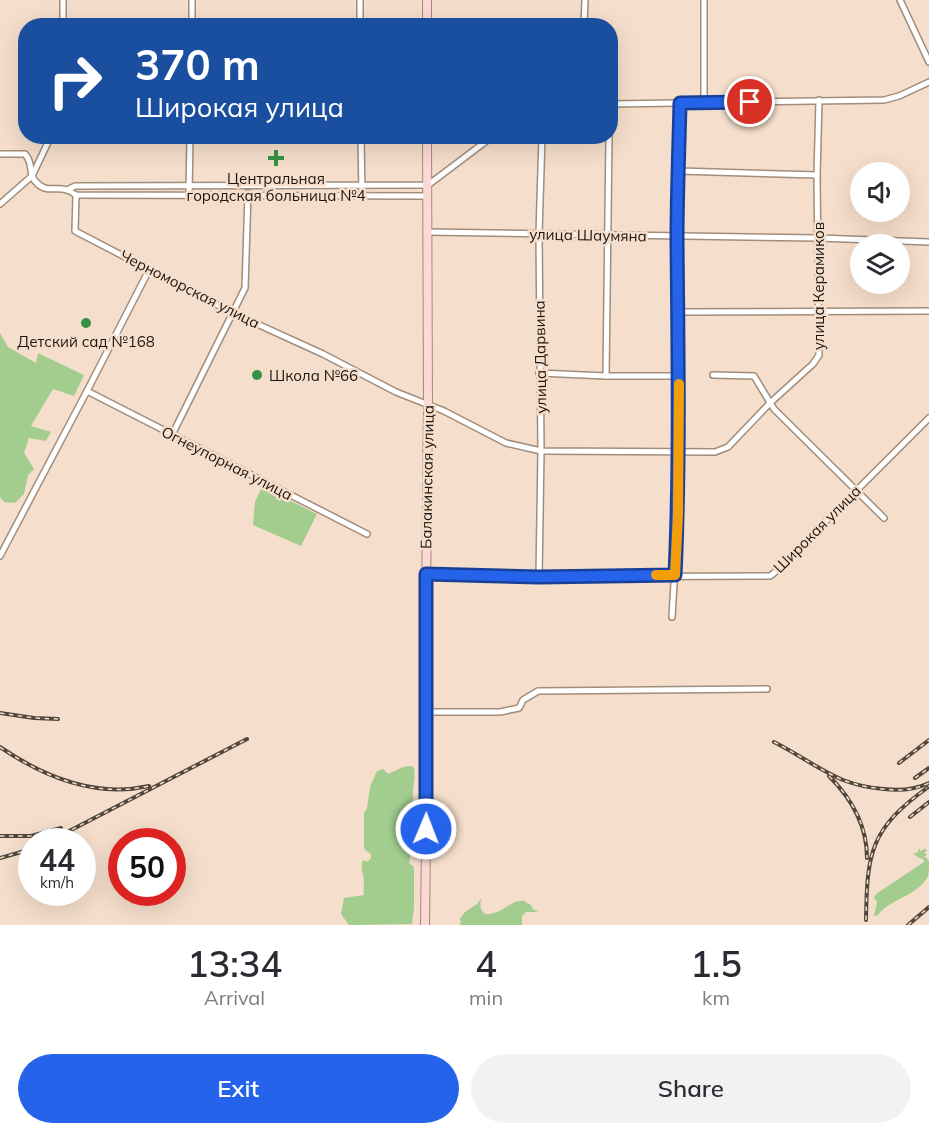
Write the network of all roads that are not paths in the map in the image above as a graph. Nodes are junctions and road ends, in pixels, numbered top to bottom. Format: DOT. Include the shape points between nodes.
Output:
graph roads {
  1 [pos="63,0"];
  2 [pos="192,0"];
  3 [pos="360,0"];
  4 [pos="427,0"];
  5 [pos="585,0"];
  6 [pos="704,0"];
  7 [pos="900,0"];
  8 [pos="63,18"];
  9 [pos="192,18"];
  10 [pos="360,18"];
  11 [pos="427,18"];
  12 [pos="584,18"];
  13 [pos="929,62"];
  14 [pos="929,82"];
  15 [pos="819,100"];
  16 [pos="704,102"];
  17 [pos="680,103"];
  18 [pos="618,104"];
  19 [pos="47,144"];
  20 [pos="190,144"];
  21 [pos="362,144"];
  22 [pos="427,144"];
  23 [pos="482,144"];
  24 [pos="542,144"];
  25 [pos="609,144"];
  26 [pos="0,154"];
  27 [pos="679,171"];
  28 [pos="818,175"];
  29 [pos="32,176"];
  30 [pos="189,185"];
  31 [pos="428,185"];
  32 [pos="248,186"];
  33 [pos="362,186"];
  34 [pos="67,190"];
  35 [pos="189,194"];
  36 [pos="248,194"];
  37 [pos="76,195"];
  38 [pos="362,196"];
  39 [pos="428,196"];
  40 [pos="0,204"];
  41 [pos="428,232"];
  42 [pos="539,234"];
  43 [pos="608,236"];
  44 [pos="677,236"];
  45 [pos="818,238"];
  46 [pos="929,242"];
  47 [pos="149,270"];
  48 [pos="929,311"];
  49 [pos="678,312"];
  50 [pos="818,312"];
  51 [pos="234,313"];
  52 [pos="539,373"];
  53 [pos="713,375"];
  54 [pos="606,376"];
  55 [pos="679,376"];
  56 [pos="87,391"];
  57 [pos="771,404"];
  58 [pos="428,405"];
  59 [pos="929,417"];
  60 [pos="172,435"];
  61 [pos="541,451"];
  62 [pos="678,452"];
  63 [pos="856,490"];
  64 [pos="884,518"];
  65 [pos="367,534"];
  66 [pos="0,556"];
  67 [pos="426,574"];
  68 [pos="675,575"];
  69 [pos="539,577"];
  70 [pos="672,617"];
  71 [pos="767,689"];
  72 [pos="427,712"];
  73 [pos="425,925"];
  1 -- 8 [label="street"];
  2 -- 9 [label="street"];
  3 -- 10 [label="street"];
  4 -- 11 [label="main road"];
  5 -- 12 [label="street"];
  6 -- 16 [label="street"];
  7 -- 13 [label="street"];
  14 -- 15 [label="street" via="889,99"];
  15 -- 16 [label="street"];
  15 -- 28 [label="street, улица Керамиков"];
  16 -- 17 [label="street"];
  17 -- 18 [label="street"];
  17 -- 27 [label="street"];
  19 -- 29 [label="street"];
  20 -- 30 [label="street"];
  21 -- 33 [label="street"];
  22 -- 31 [label="main road, Балакинская улица"];
  23 -- 31 [label="street"];
  24 -- 42 [label="street, улица Дарвина"];
  25 -- 43 [label="street"];
  26 -- 29 [label="street" via="24,154 30,160"];
  27 -- 28 [label="street"];
  27 -- 44 [label="street"];
  28 -- 45 [label="street, улица Керамиков"];
  29 -- 34 [label="street" via="46,190"];
  29 -- 40 [label="street"];
  30 -- 32 [label="street"];
  30 -- 34 [label="street" via="75,186"];
  30 -- 35 [label="street"];
  31 -- 33 [label="street"];
  31 -- 39 [label="main road, Балакинская улица"];
  32 -- 33 [label="street"];
  32 -- 36 [label="street"];
  33 -- 38 [label="street"];
  34 -- 37 [label="street"];
  35 -- 36 [label="street"];
  35 -- 37 [label="street"];
  36 -- 38 [label="street"];
  36 -- 51 [label="street" via="245,288"];
  37 -- 47 [label="street, Черноморская улица" via="75,231"];
  38 -- 39 [label="street"];
  39 -- 41 [label="main road, Балакинская улица"];
  41 -- 42 [label="street, улица Шаумяна"];
  41 -- 58 [label="main road, Балакинская улица"];
  42 -- 43 [label="street, улица Шаумяна"];
  42 -- 52 [label="street, улица Дарвина"];
  43 -- 44 [label="street, улица Шаумяна"];
  43 -- 54 [label="street"];
  44 -- 45 [label="street, улица Шаумяна"];
  44 -- 49 [label="street"];
  45 -- 46 [label="street, улица Шаумяна"];
  45 -- 50 [label="street, улица Керамиков"];
  47 -- 51 [label="street, Черноморская улица"];
  47 -- 56 [label="street"];
  48 -- 50 [label="street"];
  49 -- 50 [label="street"];
  49 -- 55 [label="street"];
  50 -- 57 [label="street, улица Керамиков" via="819,355"];
  51 -- 58 [label="street, Черноморская улица"];
  51 -- 60 [label="street"];
  52 -- 54 [label="street"];
  52 -- 61 [label="street, улица Дарвина"];
  53 -- 57 [label="street" via="754,376"];
  54 -- 55 [label="street"];
  55 -- 62 [label="street"];
  56 -- 60 [label="street, Огнеупорная улица"];
  56 -- 66 [label="street"];
  57 -- 62 [label="street, улица Керамиков" via="728,447 715,452"];
  57 -- 63 [label="street"];
  58 -- 61 [label="street, улица Керамиков" via="506,443"];
  58 -- 67 [label="main road, Балакинская улица"];
  59 -- 63 [label="street, Широкая улица"];
  60 -- 65 [label="street, Огнеупорная улица"];
  61 -- 62 [label="street, улица Керамиков"];
  61 -- 69 [label="street, улица Дарвина"];
  62 -- 68 [label="street"];
  63 -- 64 [label="street"];
  63 -- 68 [label="street, Широкая улица" via="770,576"];
  67 -- 69 [label="street, Широкая улица"];
  67 -- 72 [label="main road, Балакинская улица"];
  68 -- 69 [label="street, Широкая улица"];
  68 -- 70 [label="street"];
  71 -- 72 [label="street" via="538,691 519,708 500,712"];
  72 -- 73 [label="main road, Балакинская улица"];
}
